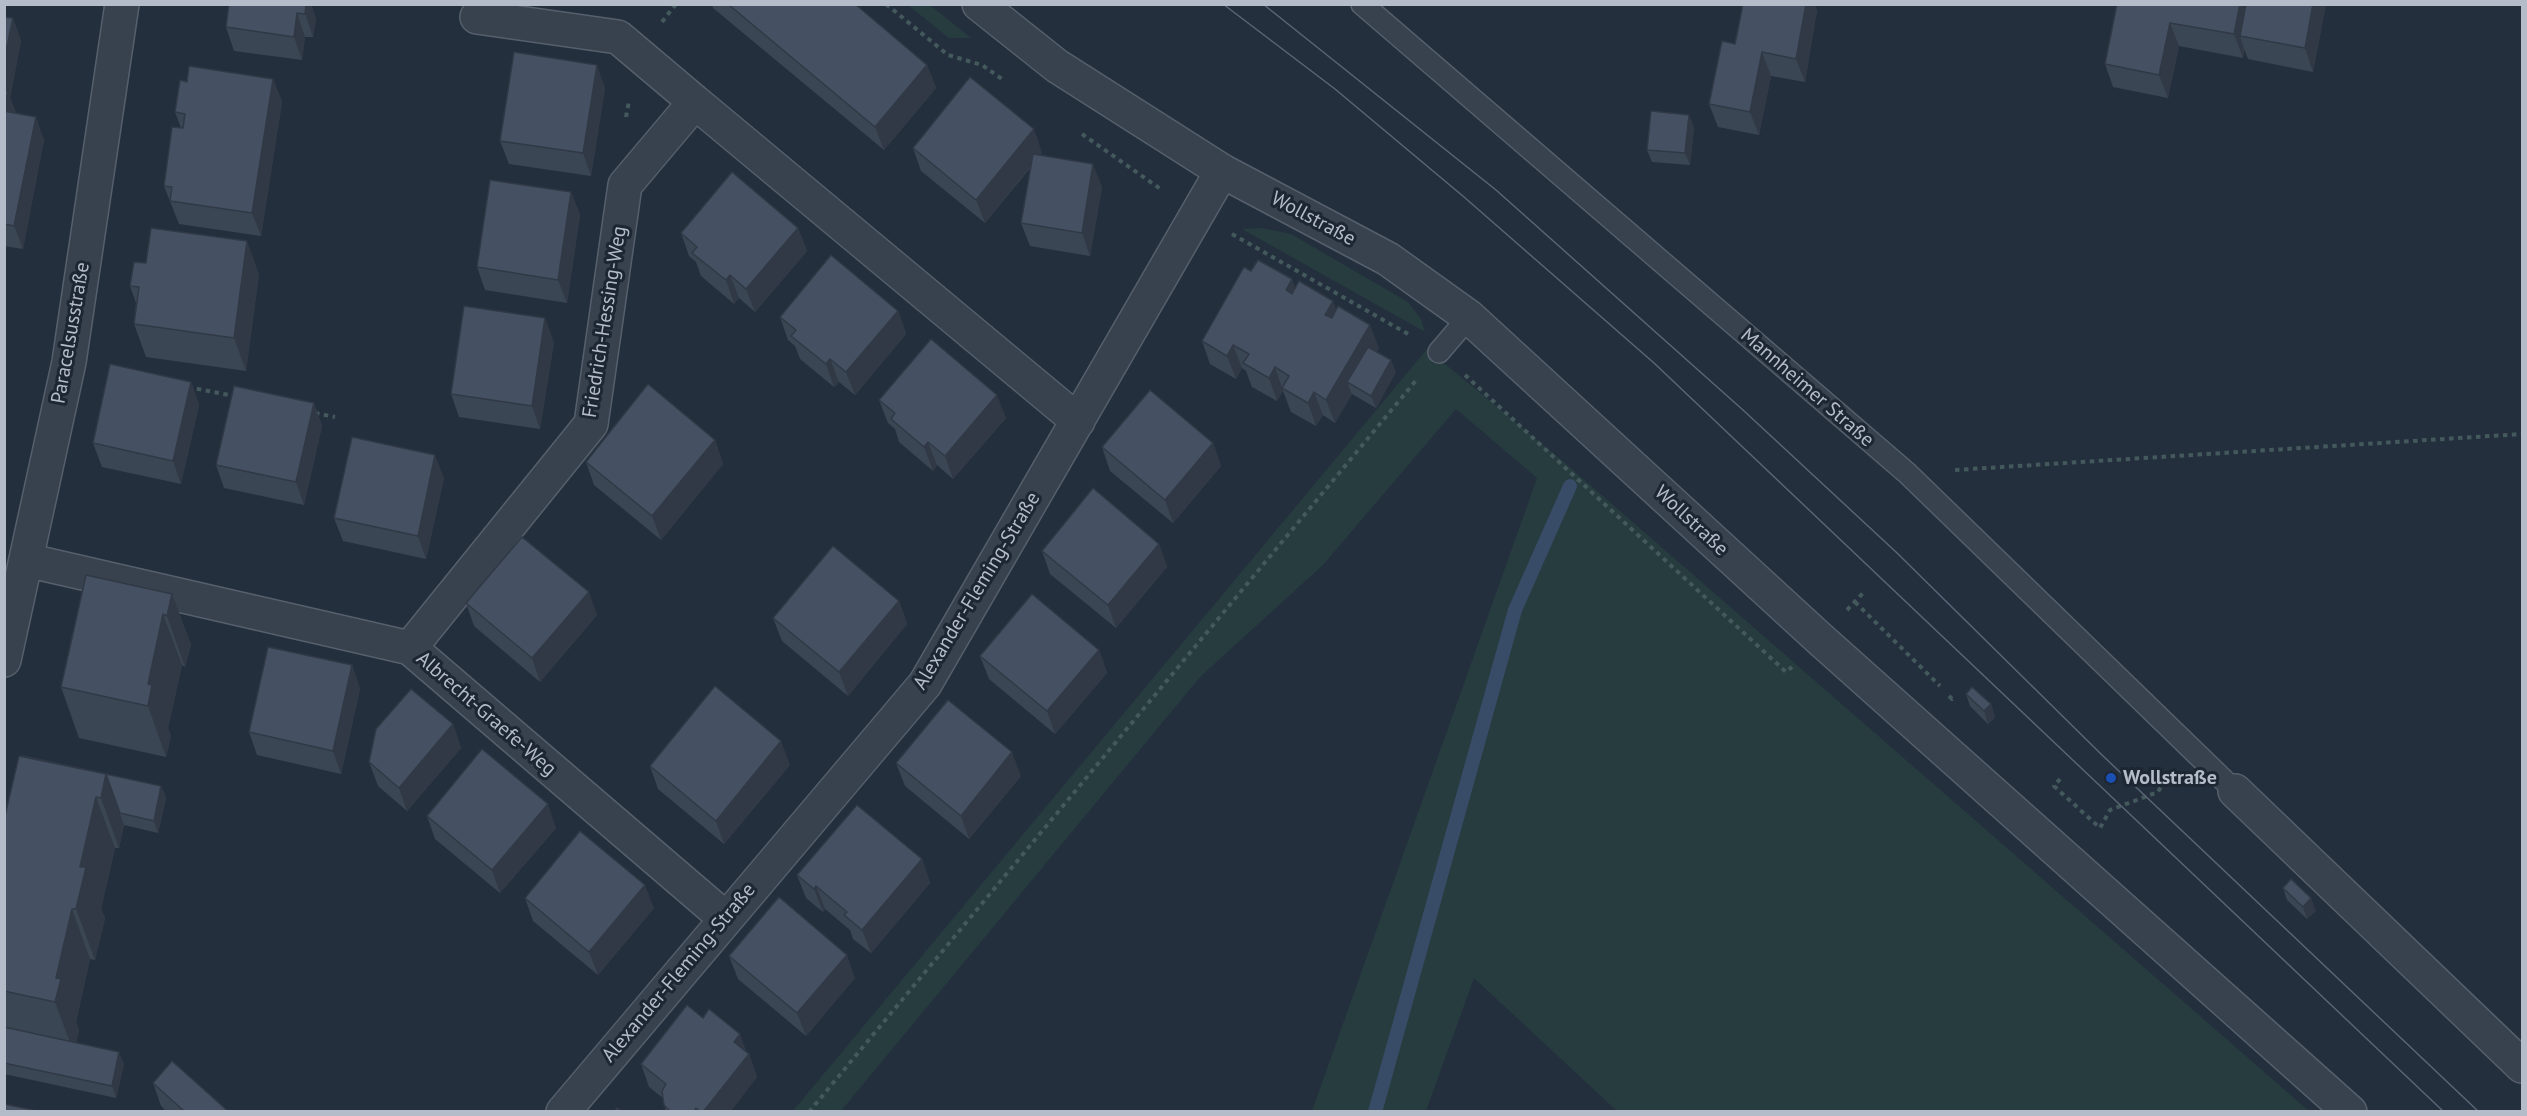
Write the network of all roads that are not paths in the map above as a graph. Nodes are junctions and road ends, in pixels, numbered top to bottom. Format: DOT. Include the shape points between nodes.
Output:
graph roads {
  1 [pos="122,4"];
  2 [pos="979,4"];
  3 [pos="1362,4"];
  4 [pos="477,16"];
  5 [pos="695,102"];
  6 [pos="1222,171"];
  7 [pos="1469,317"];
  8 [pos="1439,352"];
  9 [pos="1078,421"];
  10 [pos="26,560"];
  11 [pos="8,626"];
  12 [pos="410,648"];
  13 [pos="4,660"];
  14 [pos="2235,791"];
  15 [pos="725,918"];
  16 [pos="2523,1066"];
  17 [pos="563,1112"];
  18 [pos="2350,1112"];
  1 -- 10 [label="street, Paracelsusstraße" via="69,362"];
  2 -- 6 [label="street, Wollstraße" via="1057,66"];
  3 -- 14 [label="lane, Mannheimer Straße" via="1906,473"];
  4 -- 5 [label="street" via="618,38"];
  5 -- 9 [label="street"];
  5 -- 12 [label="street, Friedrich-Hessing-Weg" via="625,185 591,424"];
  6 -- 7 [label="street, Wollstraße" via="1388,259"];
  6 -- 9 [label="street, Alexander-Fleming-Straße"];
  7 -- 8 [label="lane"];
  7 -- 18 [label="street, Wollstraße" via="1820,639"];
  9 -- 15 [label="street, Alexander-Fleming-Straße" via="925,684"];
  10 -- 11 [label="street, Paracelsusstraße"];
  10 -- 12 [label="street, Albrecht-Graefe-Weg"];
  11 -- 13 [label="street, Paracelsusstraße"];
  12 -- 15 [label="street, Albrecht-Graefe-Weg"];
  14 -- 16 [label="street"];
  15 -- 17 [label="street, Alexander-Fleming-Straße"];
}
